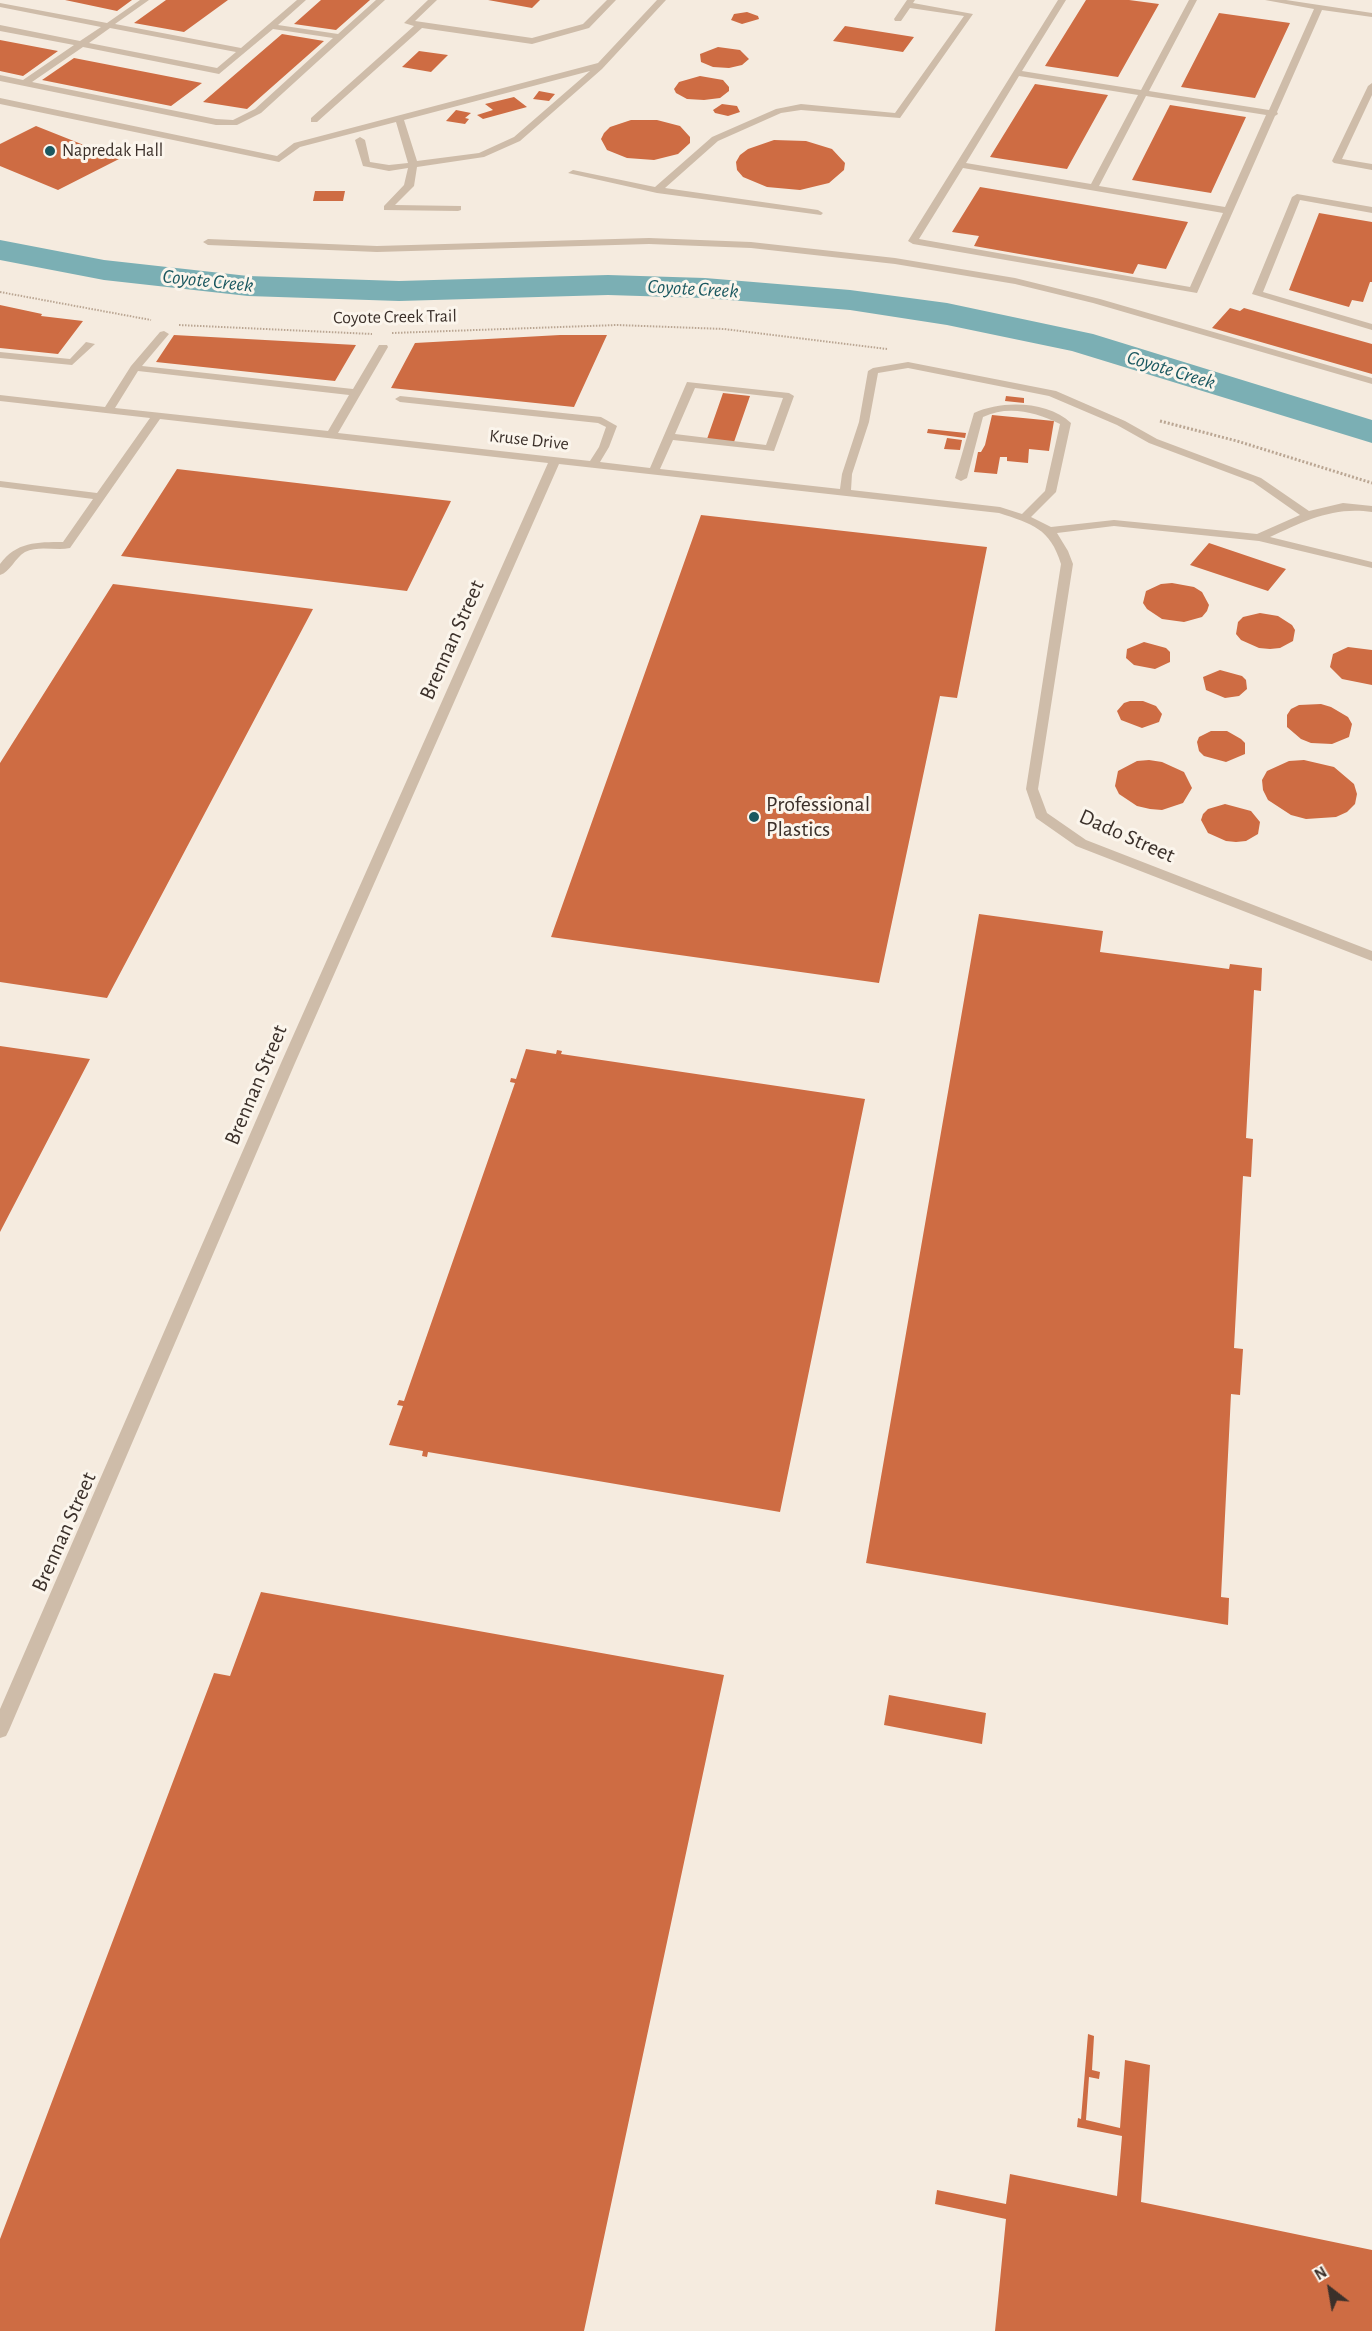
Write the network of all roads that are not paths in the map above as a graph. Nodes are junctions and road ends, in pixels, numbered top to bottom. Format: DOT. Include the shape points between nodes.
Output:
graph roads {
  1 [pos="33,0"];
  2 [pos="145,0"];
  3 [pos="302,0"];
  4 [pos="381,0"];
  5 [pos="433,0"];
  6 [pos="612,0"];
  7 [pos="662,0"];
  8 [pos="1062,0"];
  9 [pos="1193,0"];
  10 [pos="1270,0"];
  11 [pos="909,3"];
  12 [pos="0,5"];
  13 [pos="1319,7"];
  14 [pos="19,9"];
  15 [pos="1372,15"];
  16 [pos="898,19"];
  17 [pos="420,24"];
  18 [pos="107,26"];
  19 [pos="271,26"];
  20 [pos="0,28"];
  21 [pos="340,37"];
  22 [pos="81,44"];
  23 [pos="242,51"];
  24 [pos="601,65"];
  25 [pos="1017,73"];
  26 [pos="0,78"];
  27 [pos="25,83"];
  28 [pos="1372,86"];
  29 [pos="1144,92"];
  30 [pos="0,101"];
  31 [pos="1274,114"];
  32 [pos="399,118"];
  33 [pos="314,120"];
  34 [pos="360,140"];
  35 [pos="412,164"];
  36 [pos="961,165"];
  37 [pos="1372,167"];
  38 [pos="573,173"];
  39 [pos="1094,187"];
  40 [pos="657,190"];
  41 [pos="458,208"];
  42 [pos="1372,210"];
  43 [pos="1230,211"];
  44 [pos="818,213"];
  45 [pos="208,242"];
  46 [pos="1372,327"];
  47 [pos="164,333"];
  48 [pos="90,344"];
  49 [pos="383,347"];
  50 [pos="0,355"];
  51 [pos="135,368"];
  52 [pos="1372,381"];
  53 [pos="356,393"];
  54 [pos="0,398"];
  55 [pos="400,399"];
  56 [pos="108,410"];
  57 [pos="158,415"];
  58 [pos="331,435"];
  59 [pos="668,436"];
  60 [pos="555,460"];
  61 [pos="592,464"];
  62 [pos="654,471"];
  63 [pos="961,478"];
  64 [pos="0,484"];
  65 [pos="845,492"];
  66 [pos="102,497"];
  67 [pos="1372,509"];
  68 [pos="1309,516"];
  69 [pos="1024,518"];
  70 [pos="1049,531"];
  71 [pos="1259,538"];
  72 [pos="1372,565"];
  73 [pos="0,572"];
  74 [pos="1372,956"];
  75 [pos="0,1730"];
  1 -- 14 [label="street"];
  2 -- 18 [label="street"];
  3 -- 19 [label="street"];
  4 -- 21 [label="street"];
  5 -- 17 [label="street" via="408,23"];
  6 -- 17 [label="street" via="586,26 532,41"];
  7 -- 24 [label="street"];
  8 -- 25 [label="street"];
  9 -- 29 [label="street"];
  10 -- 13 [label="street"];
  11 -- 16 [label="street"];
  11 -- 40 [label="street" via="969,14 897,116 801,107 779,111 715,139"];
  12 -- 14 [label="street"];
  13 -- 15 [label="street"];
  13 -- 31 [label="street"];
  14 -- 18 [label="street"];
  17 -- 33 [label="street"];
  18 -- 22 [label="street"];
  18 -- 23 [label="street"];
  19 -- 21 [label="street"];
  19 -- 23 [label="street"];
  20 -- 22 [label="street"];
  21 -- 27 [label="street" via="258,111 234,123"];
  22 -- 23 [label="street" via="219,71"];
  22 -- 27 [label="street"];
  24 -- 32 [label="street"];
  24 -- 35 [label="street" via="517,139 481,155"];
  25 -- 29 [label="street"];
  25 -- 36 [label="street"];
  26 -- 27 [label="street"];
  28 -- 37 [label="street" via="1337,161"];
  29 -- 31 [label="street"];
  29 -- 39 [label="street"];
  30 -- 32 [label="street" via="279,159 297,145"];
  31 -- 43 [label="street"];
  32 -- 35 [label="street"];
  34 -- 35 [label="street" via="366,164 389,168"];
  35 -- 41 [label="street" via="409,186 387,208"];
  36 -- 39 [label="street"];
  36 -- 43 [label="street" via="913,241 1193,291"];
  38 -- 40 [label="street"];
  39 -- 43 [label="street"];
  40 -- 44 [label="street"];
  42 -- 46 [label="street" via="1297,197 1257,294"];
  45 -- 52 [label="street" via="378,249 649,241 751,245 884,260 1015,281 1096,301"];
  47 -- 51 [label="street"];
  48 -- 50 [label="street" via="72,362"];
  49 -- 53 [label="street"];
  51 -- 53 [label="street"];
  51 -- 56 [label="street"];
  53 -- 58 [label="street"];
  54 -- 56 [label="street, Kruse Drive"];
  55 -- 61 [label="street" via="601,420 612,426"];
  56 -- 57 [label="street, Kruse Drive"];
  57 -- 58 [label="street, Kruse Drive"];
  57 -- 66 [label="street"];
  58 -- 60 [label="street, Kruse Drive"];
  59 -- 59 [label="street" via="691,384 789,396 771,449"];
  59 -- 62 [label="street"];
  60 -- 61 [label="street, Kruse Drive"];
  60 -- 75 [label="street, Brennan Street" via="288,1063"];
  61 -- 62 [label="street, Kruse Drive"];
  62 -- 65 [label="street, Kruse Drive"];
  63 -- 69 [label="street" via="978,415 991,408 1046,411 1066,423 1050,492"];
  64 -- 66 [label="street"];
  65 -- 68 [label="street" via="873,371 908,365 1052,393 1153,441 1257,480"];
  65 -- 69 [label="street, Kruse Drive" via="1000,510"];
  66 -- 73 [label="street" via="66,546 28,545 11,556"];
  67 -- 68 [label="street" via="1344,506"];
  68 -- 71 [label="street"];
  69 -- 70 [label="street, Kruse Drive"];
  70 -- 71 [label="street" via="1114,523"];
  70 -- 74 [label="street, Dado Street" via="1062,543 1067,564 1032,789 1041,815 1081,843"];
  71 -- 72 [label="street"];
}
